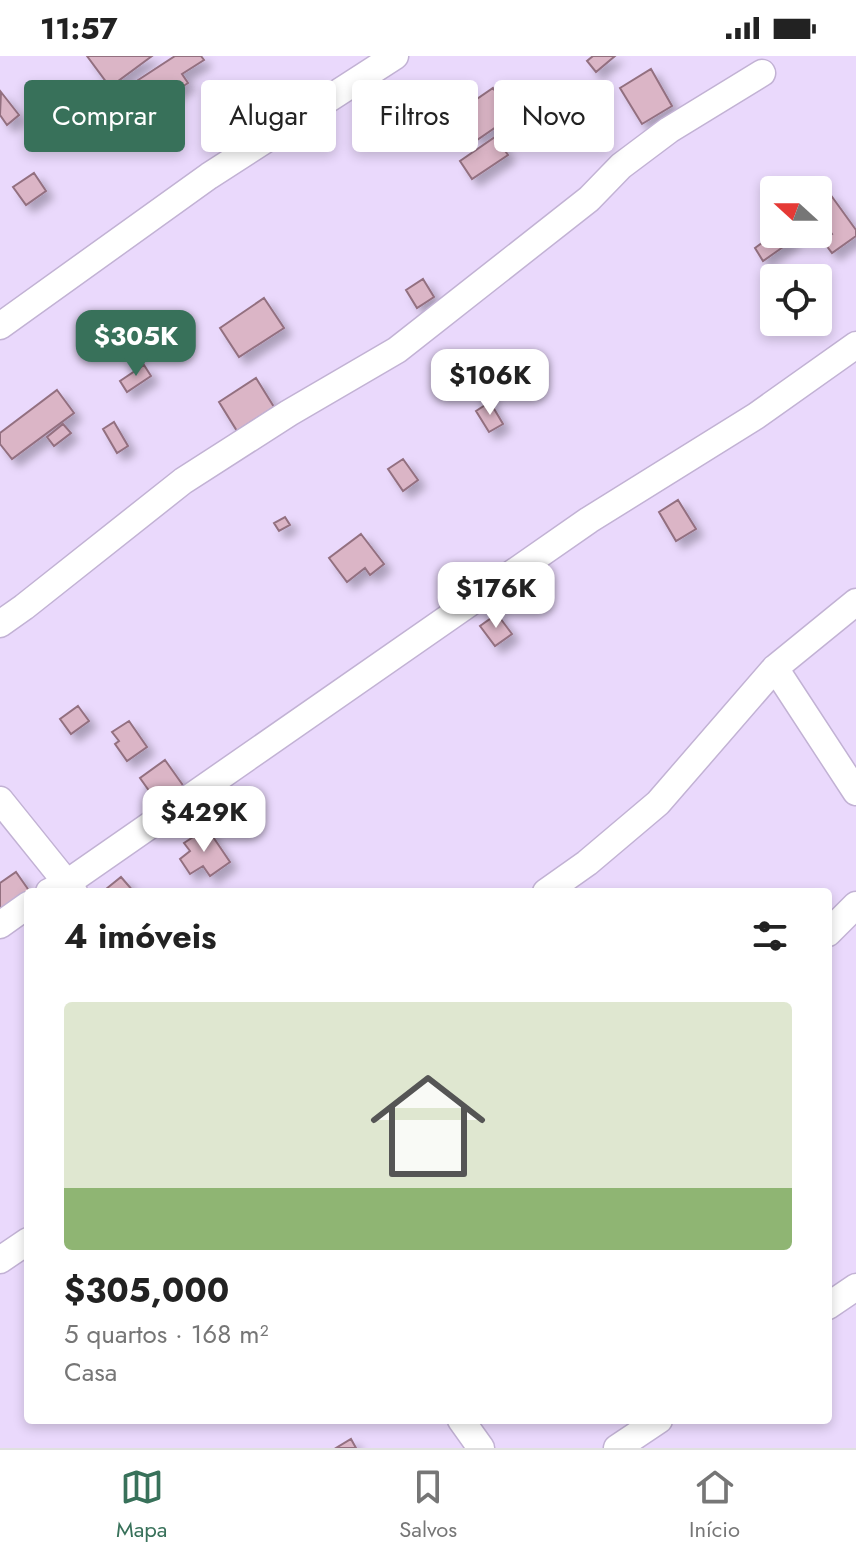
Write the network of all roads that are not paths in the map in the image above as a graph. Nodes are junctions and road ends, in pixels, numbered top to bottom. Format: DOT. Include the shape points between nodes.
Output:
graph roads {
  1 [pos="395,56"];
  2 [pos="762,73"];
  3 [pos="0,326"];
  4 [pos="856,345"];
  5 [pos="856,602"];
  6 [pos="0,624"];
  7 [pos="775,668"];
  8 [pos="856,792"];
  9 [pos="0,800"];
  10 [pos="63,888"];
  11 [pos="65,888"];
  12 [pos="552,888"];
  13 [pos="856,905"];
  14 [pos="24,908"];
  15 [pos="0,925"];
  16 [pos="832,929"];
  17 [pos="24,1244"];
  18 [pos="0,1260"];
  19 [pos="856,1287"];
  20 [pos="832,1303"];
  21 [pos="464,1424"];
  22 [pos="653,1424"];
  23 [pos="481,1448"];
  24 [pos="617,1448"];
  1 -- 3 [label="street" via="209,176"];
  2 -- 6 [label="street" via="621,166 589,199 397,350 183,481"];
  4 -- 11 [label="street" via="756,416 589,520"];
  5 -- 7 [label="street"];
  7 -- 8 [label="street"];
  7 -- 12 [label="street" via="658,803"];
  9 -- 10 [label="street"];
  13 -- 16 [label="street"];
  14 -- 15 [label="street"];
  17 -- 18 [label="street"];
  19 -- 20 [label="street"];
  21 -- 23 [label="street"];
  22 -- 24 [label="street"];
}
